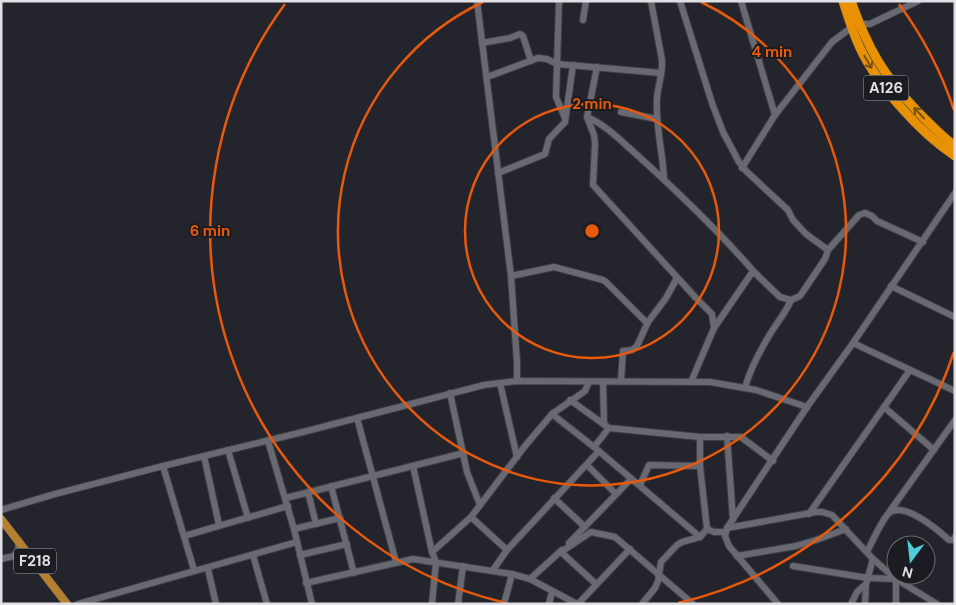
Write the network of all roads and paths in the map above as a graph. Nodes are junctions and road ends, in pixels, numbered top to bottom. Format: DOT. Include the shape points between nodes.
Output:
graph roads {
  1 [pos="477,1"];
  2 [pos="559,1"];
  3 [pos="586,1"];
  4 [pos="650,1"];
  5 [pos="680,1"];
  6 [pos="741,1"];
  7 [pos="843,1"];
  8 [pos="851,1"];
  9 [pos="918,1"];
  10 [pos="583,20"];
  11 [pos="870,24"];
  12 [pos="856,25"];
  13 [pos="860,36"];
  14 [pos="482,43"];
  15 [pos="531,61"];
  16 [pos="557,64"];
  17 [pos="573,65"];
  18 [pos="597,67"];
  19 [pos="661,73"];
  20 [pos="487,77"];
  21 [pos="621,112"];
  22 [pos="774,115"];
  23 [pos="565,118"];
  24 [pos="657,120"];
  25 [pos="593,123"];
  26 [pos="955,146"];
  27 [pos="955,156"];
  28 [pos="742,168"];
  29 [pos="498,173"];
  30 [pos="664,179"];
  31 [pos="955,194"];
  32 [pos="923,242"];
  33 [pos="828,250"];
  34 [pos="755,273"];
  35 [pos="511,276"];
  36 [pos="677,278"];
  37 [pos="891,286"];
  38 [pos="790,300"];
  39 [pos="955,317"];
  40 [pos="647,324"];
  41 [pos="714,328"];
  42 [pos="853,343"];
  43 [pos="910,370"];
  44 [pos="517,381"];
  45 [pos="589,382"];
  46 [pos="603,382"];
  47 [pos="621,382"];
  48 [pos="691,382"];
  49 [pos="500,383"];
  50 [pos="745,388"];
  51 [pos="955,391"];
  52 [pos="450,393"];
  53 [pos="570,400"];
  54 [pos="884,406"];
  55 [pos="807,407"];
  56 [pos="552,414"];
  57 [pos="357,418"];
  58 [pos="955,420"];
  59 [pos="606,426"];
  60 [pos="727,436"];
  61 [pos="700,437"];
  62 [pos="268,441"];
  63 [pos="597,449"];
  64 [pos="228,450"];
  65 [pos="934,450"];
  66 [pos="464,453"];
  67 [pos="204,456"];
  68 [pos="517,457"];
  69 [pos="773,461"];
  70 [pos="587,465"];
  71 [pos="163,466"];
  72 [pos="413,466"];
  73 [pos="700,466"];
  74 [pos="373,477"];
  75 [pos="631,479"];
  76 [pos="640,485"];
  77 [pos="332,486"];
  78 [pos="308,492"];
  79 [pos="616,494"];
  80 [pos="286,498"];
  81 [pos="554,498"];
  82 [pos="480,505"];
  83 [pos="288,506"];
  84 [pos="1,510"];
  85 [pos="889,513"];
  86 [pos="808,514"];
  87 [pos="471,517"];
  88 [pos="248,518"];
  89 [pos="340,518"];
  90 [pos="1,519"];
  91 [pos="733,519"];
  92 [pos="316,524"];
  93 [pos="219,525"];
  94 [pos="585,527"];
  95 [pos="294,528"];
  96 [pos="846,528"];
  97 [pos="707,529"];
  98 [pos="726,530"];
  99 [pos="184,536"];
  100 [pos="700,537"];
  101 [pos="954,538"];
  102 [pos="20,540"];
  103 [pos="297,542"];
  104 [pos="347,544"];
  105 [pos="630,549"];
  106 [pos="507,550"];
  107 [pos="432,552"];
  108 [pos="561,552"];
  109 [pos="867,552"];
  110 [pos="254,555"];
  111 [pos="300,555"];
  112 [pos="737,556"];
  113 [pos="1,559"];
  114 [pos="873,559"];
  115 [pos="396,562"];
  116 [pos="436,562"];
  117 [pos="463,566"];
  118 [pos="793,566"];
  119 [pos="208,569"];
  120 [pos="194,570"];
  121 [pos="493,570"];
  122 [pos="886,570"];
  123 [pos="354,573"];
  124 [pos="659,573"];
  125 [pos="512,574"];
  126 [pos="530,579"];
  127 [pos="886,580"];
  128 [pos="867,581"];
  129 [pos="306,583"];
  130 [pos="596,584"];
  131 [pos="896,585"];
  132 [pos="905,585"];
  133 [pos="552,592"];
  134 [pos="928,601"];
  135 [pos="68,604"];
  136 [pos="78,604"];
  137 [pos="216,604"];
  138 [pos="267,604"];
  139 [pos="312,604"];
  140 [pos="432,604"];
  141 [pos="458,604"];
  142 [pos="504,604"];
  143 [pos="549,604"];
  144 [pos="577,604"];
  145 [pos="642,604"];
  146 [pos="694,604"];
  147 [pos="778,604"];
  148 [pos="851,604"];
  149 [pos="864,604"];
  150 [pos="896,604"];
  151 [pos="937,604"];
  1 -- 14 [label="street"];
  2 -- 16 [label="street"];
  3 -- 10 [label="street"];
  4 -- 19 [label="street" via="662,60"];
  5 -- 28 [label="street" via="723,132"];
  6 -- 22 [label="street"];
  7 -- 12 [label="highway, A126"];
  8 -- 12 [label="highway, A126"];
  9 -- 11 [label="street"];
  11 -- 12 [label="street"];
  11 -- 13 [label="street"];
  12 -- 13 [label="highway, A126"];
  12 -- 22 [label="street" via="832,42"];
  26 -- 13 [label="highway, A126, one-way" via="892,83"];
  13 -- 27 [label="highway, A126, one-way" via="877,77 930,137"];
  14 -- 15 [label="street" via="520,34"];
  14 -- 20 [label="street"];
  15 -- 16 [label="street" via="541,58"];
  15 -- 20 [label="street"];
  16 -- 17 [label="street"];
  16 -- 23 [label="street" via="556,98"];
  17 -- 18 [label="street"];
  17 -- 23 [label="street"];
  18 -- 19 [label="street"];
  18 -- 25 [label="street" via="587,117"];
  19 -- 24 [label="street"];
  20 -- 29 [label="street"];
  21 -- 24 [label="street"];
  22 -- 28 [label="street"];
  23 -- 29 [label="street" via="550,139 545,154"];
  24 -- 30 [label="street"];
  25 -- 30 [label="street"];
  25 -- 36 [label="street" via="593,185"];
  28 -- 33 [label="street" via="788,210 806,234"];
  29 -- 35 [label="street"];
  30 -- 34 [label="street" via="724,236"];
  31 -- 32 [label="street"];
  32 -- 33 [label="street" via="864,213"];
  32 -- 37 [label="street"];
  33 -- 38 [label="street" via="800,296"];
  34 -- 38 [label="street" via="780,297"];
  34 -- 41 [label="street" via="751,274"];
  35 -- 40 [label="street" via="554,267 603,280"];
  35 -- 44 [label="street"];
  36 -- 40 [label="street"];
  36 -- 41 [label="street" via="712,314"];
  37 -- 39 [label="street"];
  37 -- 42 [label="street"];
  38 -- 50 [label="street" via="763,346"];
  40 -- 47 [label="street" via="637,346 623,351"];
  41 -- 48 [label="street"];
  42 -- 43 [label="street"];
  42 -- 55 [label="street"];
  43 -- 51 [label="street"];
  43 -- 54 [label="street"];
  44 -- 45 [label="street"];
  44 -- 49 [label="street"];
  45 -- 46 [label="street"];
  45 -- 53 [label="street" via="585,391"];
  46 -- 47 [label="street"];
  46 -- 59 [label="street"];
  47 -- 48 [label="street"];
  48 -- 50 [label="street"];
  49 -- 52 [label="street"];
  49 -- 68 [label="street"];
  50 -- 55 [label="street"];
  52 -- 57 [label="street"];
  52 -- 66 [label="street"];
  53 -- 56 [label="street"];
  53 -- 59 [label="street"];
  54 -- 65 [label="street"];
  54 -- 86 [label="street"];
  55 -- 69 [label="street"];
  56 -- 63 [label="street"];
  56 -- 68 [label="street"];
  57 -- 62 [label="street"];
  57 -- 74 [label="street"];
  58 -- 65 [label="street"];
  59 -- 61 [label="street"];
  59 -- 63 [label="street"];
  60 -- 61 [label="street"];
  60 -- 69 [label="street" via="742,437"];
  60 -- 91 [label="street"];
  61 -- 73 [label="street"];
  62 -- 64 [label="street"];
  62 -- 80 [label="street"];
  63 -- 70 [label="street"];
  63 -- 75 [label="street"];
  64 -- 67 [label="street"];
  64 -- 88 [label="street"];
  65 -- 85 [label="street"];
  66 -- 72 [label="street"];
  66 -- 82 [label="street" via="467,472"];
  67 -- 71 [label="street"];
  67 -- 93 [label="street"];
  68 -- 82 [label="street"];
  69 -- 91 [label="street"];
  70 -- 79 [label="street"];
  70 -- 81 [label="street"];
  71 -- 84 [label="street"];
  71 -- 99 [label="street"];
  72 -- 74 [label="street"];
  72 -- 107 [label="street"];
  73 -- 76 [label="street" via="649,465"];
  73 -- 97 [label="street"];
  74 -- 77 [label="street"];
  74 -- 115 [label="street"];
  75 -- 76 [label="street"];
  75 -- 79 [label="street"];
  76 -- 100 [label="street"];
  77 -- 78 [label="street"];
  77 -- 89 [label="street"];
  78 -- 80 [label="street"];
  78 -- 92 [label="street"];
  79 -- 94 [label="street"];
  80 -- 83 [label="street"];
  81 -- 94 [label="street"];
  81 -- 106 [label="street"];
  82 -- 87 [label="street"];
  83 -- 88 [label="street"];
  83 -- 95 [label="street"];
  85 -- 101 [label="street" via="896,510 913,513 949,540"];
  85 -- 109 [label="street"];
  86 -- 96 [label="street" via="822,512 832,515"];
  86 -- 98 [label="street"];
  87 -- 106 [label="street"];
  87 -- 107 [label="street"];
  88 -- 93 [label="street"];
  89 -- 92 [label="street"];
  89 -- 104 [label="street"];
  90 -- 102 [label="main road, F218"];
  91 -- 98 [label="street"];
  92 -- 95 [label="street"];
  93 -- 99 [label="street"];
  94 -- 108 [label="street"];
  95 -- 103 [label="street"];
  96 -- 109 [label="street"];
  96 -- 112 [label="street" via="796,546"];
  97 -- 98 [label="street" via="714,532"];
  97 -- 100 [label="street"];
  98 -- 112 [label="street" via="729,546"];
  99 -- 120 [label="street"];
  100 -- 124 [label="street" via="677,545 662,562"];
  102 -- 113 [label="street" via="14,556"];
  102 -- 135 [label="main road, F218"];
  103 -- 110 [label="street"];
  103 -- 111 [label="street"];
  104 -- 111 [label="street"];
  104 -- 123 [label="street"];
  105 -- 108 [label="street" via="615,537 591,532"];
  105 -- 124 [label="street"];
  105 -- 130 [label="street"];
  106 -- 121 [label="street"];
  107 -- 116 [label="street"];
  108 -- 126 [label="street"];
  108 -- 130 [label="street"];
  109 -- 114 [label="street"];
  110 -- 119 [label="street"];
  110 -- 138 [label="street"];
  111 -- 129 [label="street"];
  112 -- 147 [label="street"];
  114 -- 122 [label="street"];
  114 -- 128 [label="street"];
  115 -- 116 [label="street" via="413,559"];
  115 -- 123 [label="street"];
  116 -- 117 [label="street"];
  116 -- 140 [label="street"];
  117 -- 121 [label="street"];
  117 -- 141 [label="street"];
  118 -- 128 [label="street"];
  119 -- 120 [label="street"];
  119 -- 137 [label="street"];
  120 -- 136 [label="street"];
  121 -- 125 [label="street"];
  123 -- 129 [label="street"];
  124 -- 145 [label="street" via="655,588"];
  124 -- 146 [label="street"];
  125 -- 126 [label="street"];
  125 -- 142 [label="street"];
  126 -- 133 [label="street"];
  127 -- 128 [label="street"];
  128 -- 148 [label="street"];
  128 -- 149 [label="street"];
  129 -- 139 [label="street"];
  130 -- 144 [label="street"];
  131 -- 150 [label="street"];
  132 -- 134 [label="street"];
  133 -- 143 [label="street"];
  133 -- 144 [label="street"];
  134 -- 151 [label="street"];
}
